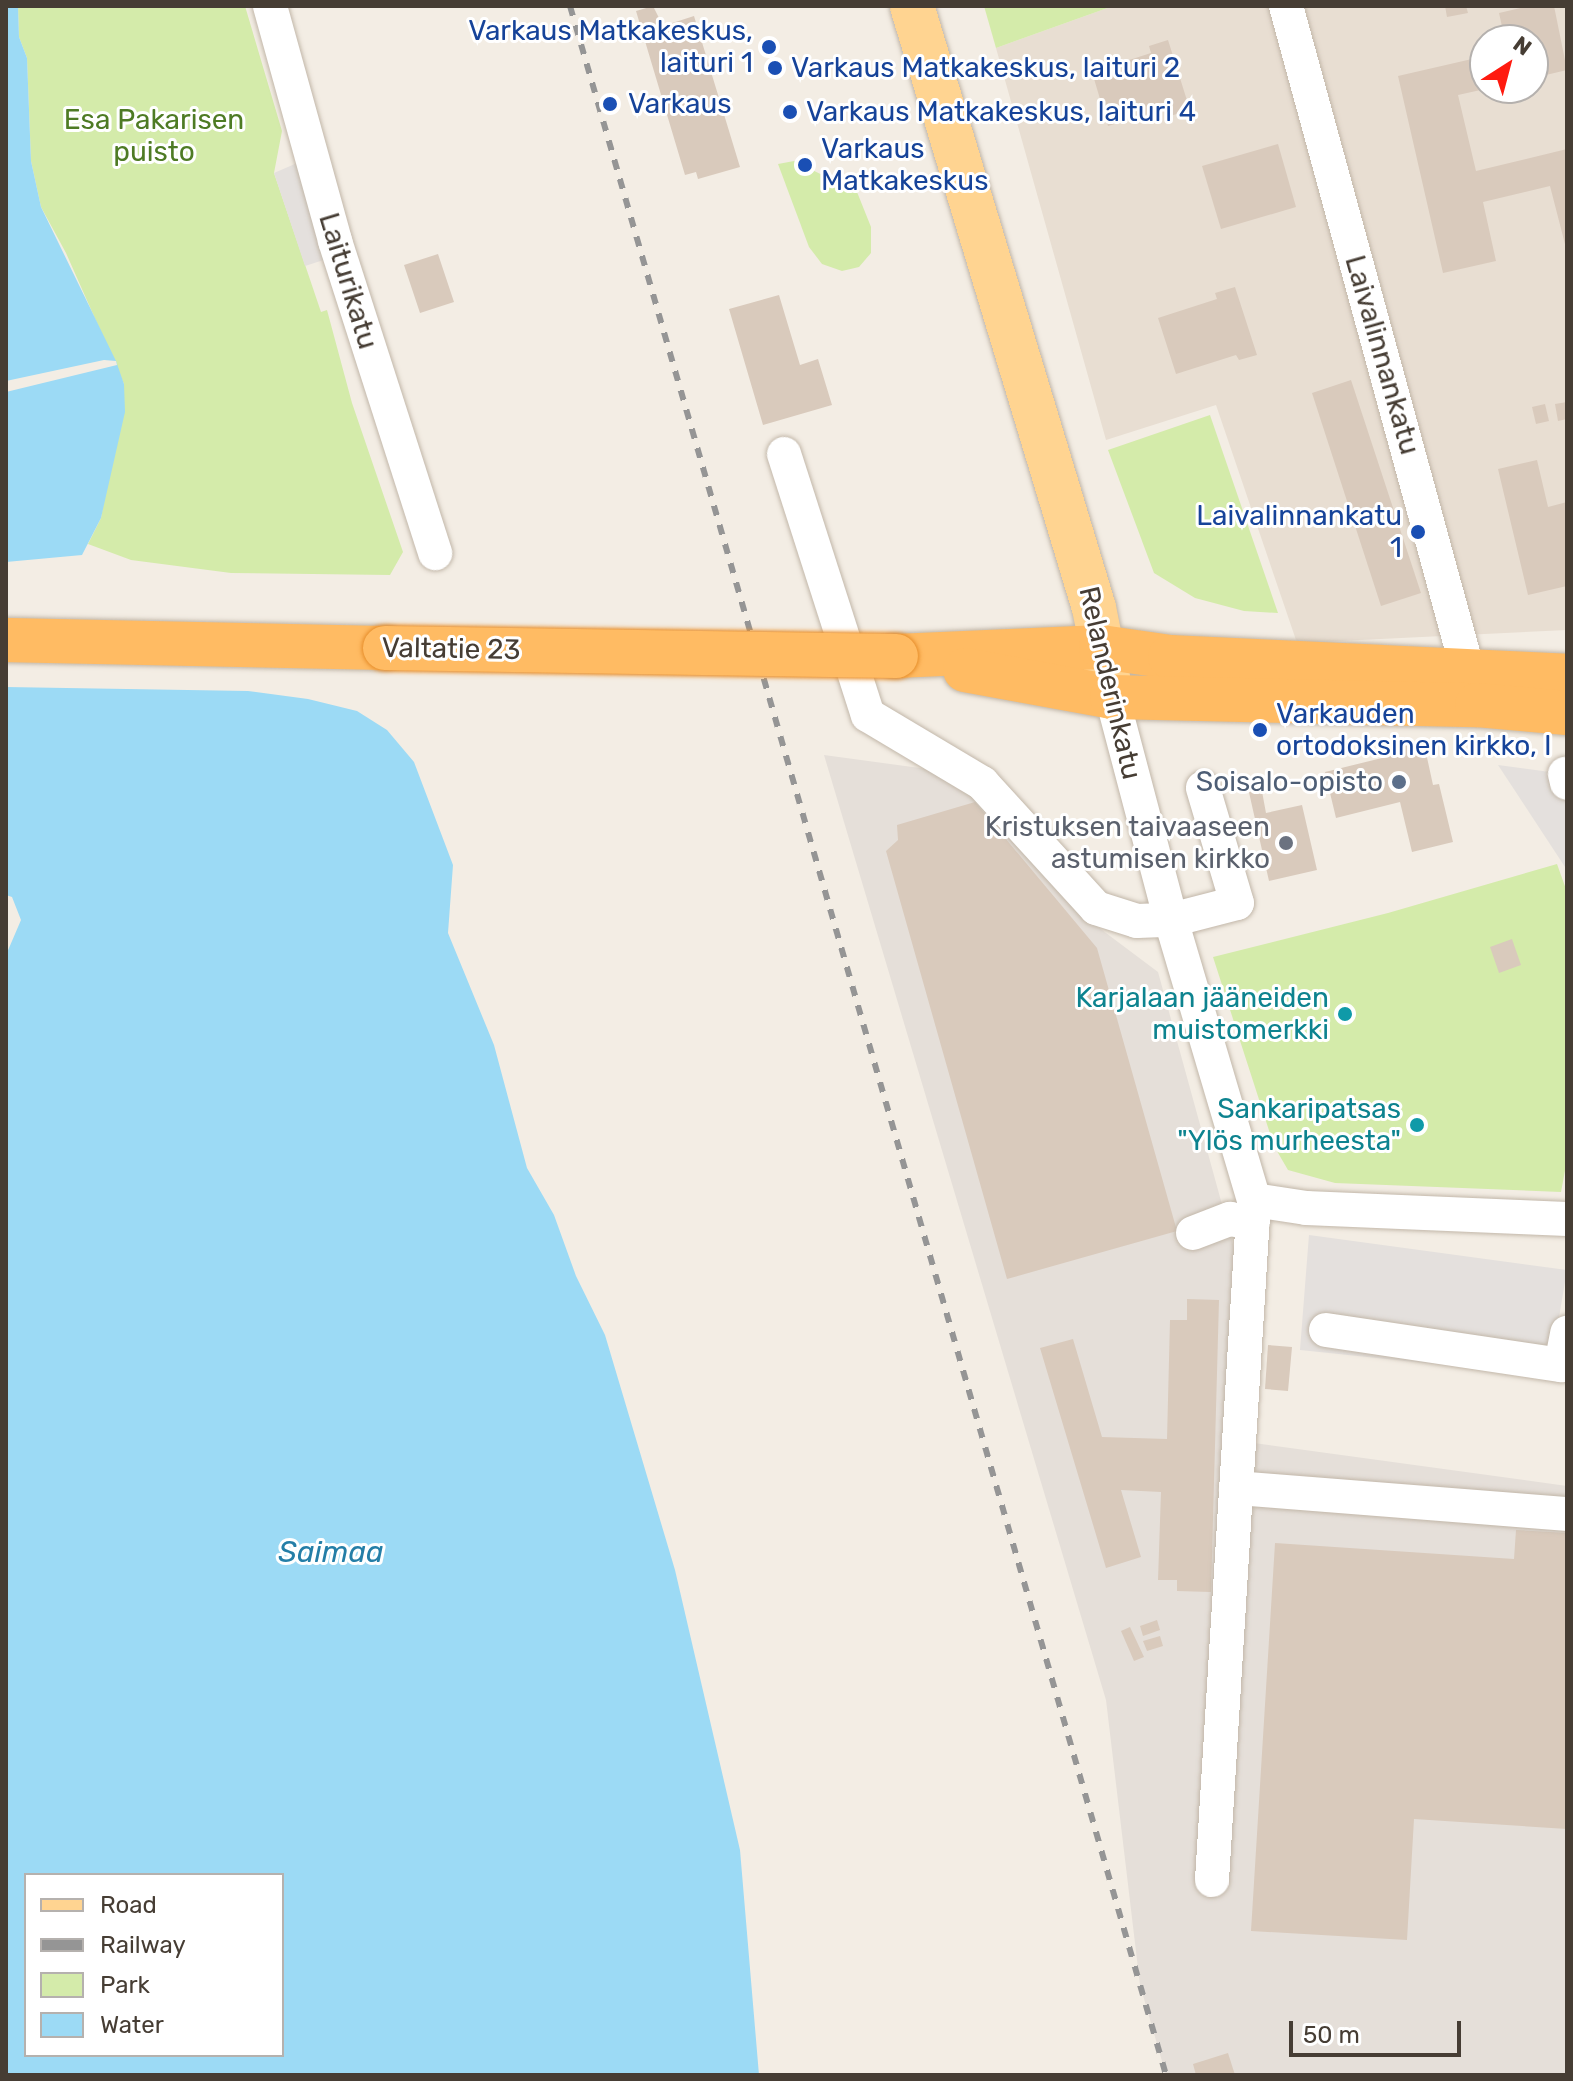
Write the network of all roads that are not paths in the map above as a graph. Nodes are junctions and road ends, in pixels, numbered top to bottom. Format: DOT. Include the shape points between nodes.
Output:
graph roads {
  1 [pos="270,6"];
  2 [pos="912,6"];
  3 [pos="1286,6"];
  4 [pos="784,454"];
  5 [pos="435,553"];
  6 [pos="6,640"];
  7 [pos="1101,647"];
  8 [pos="906,656"];
  9 [pos="1567,676"];
  10 [pos="1473,687"];
  11 [pos="1112,697"];
  12 [pos="1567,713"];
  13 [pos="1203,788"];
  14 [pos="1171,920"];
  15 [pos="1253,1212"];
  16 [pos="1567,1219"];
  17 [pos="1193,1233"];
  18 [pos="1326,1330"];
  19 [pos="1567,1333"];
  20 [pos="1236,1488"];
  21 [pos="1567,1514"];
  22 [pos="1212,1880"];
  1 -- 5 [label="street, Laiturikatu" via="335,241"];
  2 -- 7 [label="main road, Relanderinkatu" via="1094,608"];
  3 -- 10 [label="street, Laivalinnankatu"];
  4 -- 14 [label="street" via="868,715 982,783 1096,908 1137,921"];
  6 -- 8 [label="highway, Valtatie 23, bridge"];
  7 -- 8 [label="highway, Valtatie 23"];
  7 -- 10 [label="highway, Valtatie 23"];
  7 -- 11 [label="main road, Relanderinkatu"];
  8 -- 11 [label="highway, Valtatie 23"];
  9 -- 10 [label="highway"];
  10 -- 11 [label="highway, Valtatie 23"];
  10 -- 12 [label="highway"];
  11 -- 14 [label="street, Relanderinkatu"];
  13 -- 14 [label="street" via="1237,903"];
  14 -- 15 [label="street, Relanderinkatu"];
  15 -- 16 [label="street" via="1306,1208"];
  15 -- 17 [label="street"];
  15 -- 20 [label="street"];
  18 -- 19 [label="street" via="1561,1365"];
  20 -- 21 [label="street"];
  20 -- 22 [label="street"];
}
